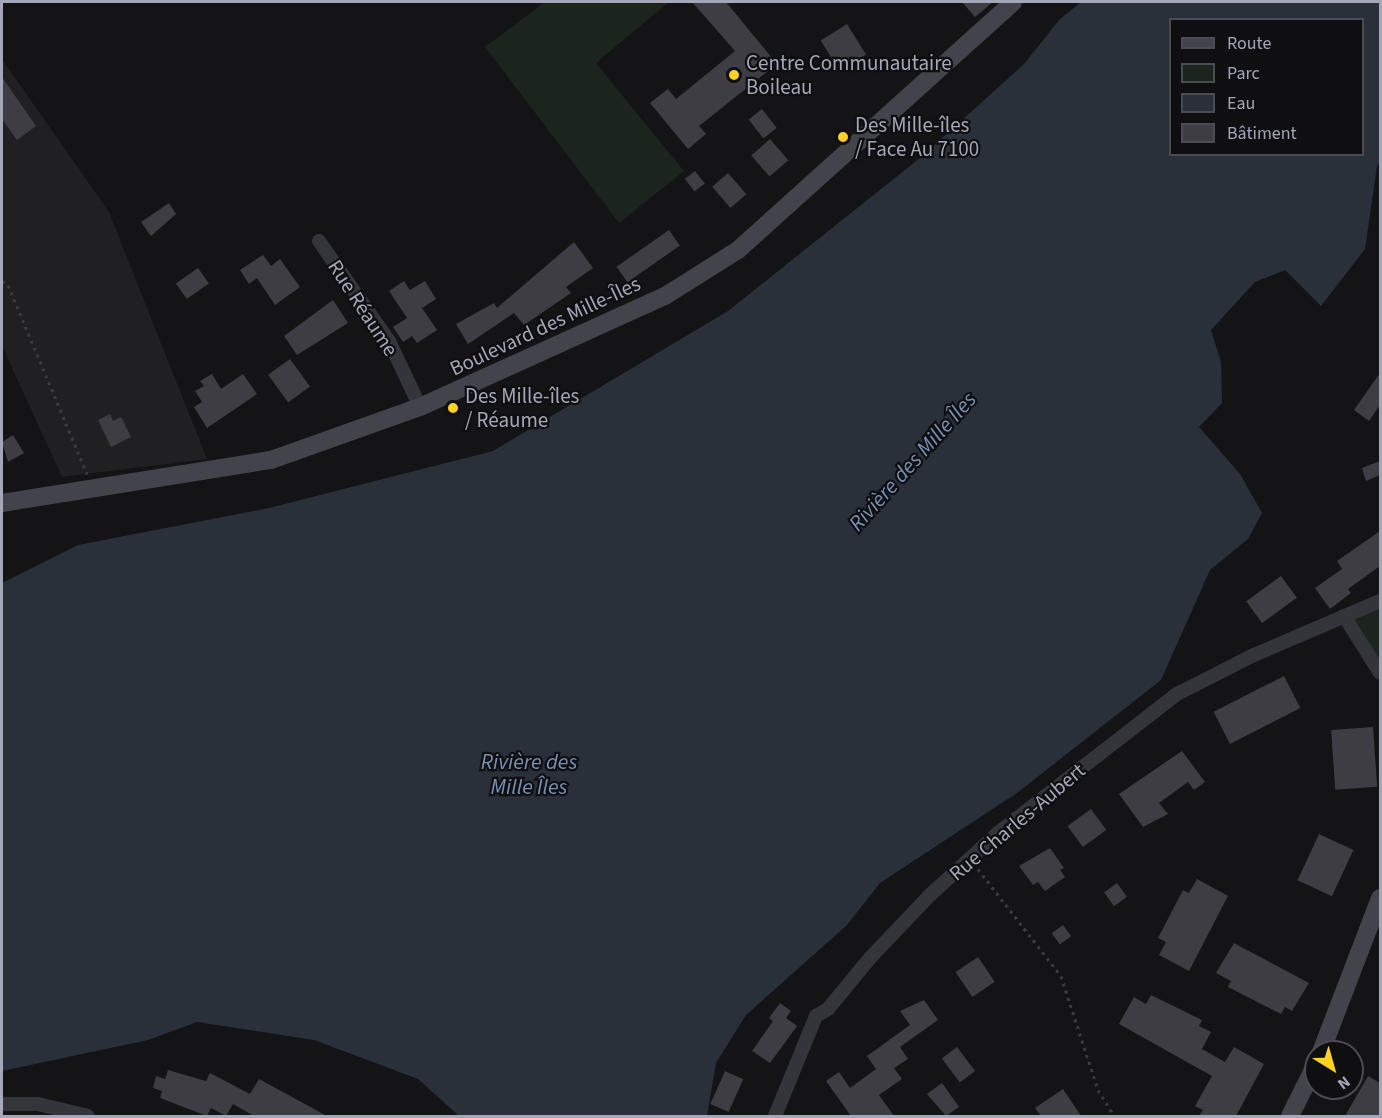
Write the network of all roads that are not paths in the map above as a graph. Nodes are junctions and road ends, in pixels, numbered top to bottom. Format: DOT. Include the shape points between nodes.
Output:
graph roads {
  1 [pos="1013,2"];
  2 [pos="319,242"];
  3 [pos="420,408"];
  4 [pos="2,503"];
  5 [pos="1380,601"];
  6 [pos="1344,616"];
  7 [pos="1380,673"];
  8 [pos="1380,898"];
  9 [pos="1326,1040"];
  10 [pos="1304,1088"];
  11 [pos="2,1104"];
  12 [pos="88,1116"];
  13 [pos="775,1116"];
  14 [pos="1290,1116"];
  1 -- 3 [label="street, Boulevard des Mille-Îles" via="738,250 665,296"];
  2 -- 3 [label="street, Rue Réaume" via="389,342"];
  3 -- 4 [label="street, Boulevard des Mille-Îles" via="271,460"];
  5 -- 6 [label="street, Rue Charles-Aubert"];
  6 -- 7 [label="street"];
  6 -- 13 [label="street, Rue Charles-Aubert" via="1177,694 999,832 877,950 828,1009 816,1017"];
  8 -- 9 [label="street"];
  10 -- 14 [label="street"];
  11 -- 12 [label="street" via="38,1104"];
}
